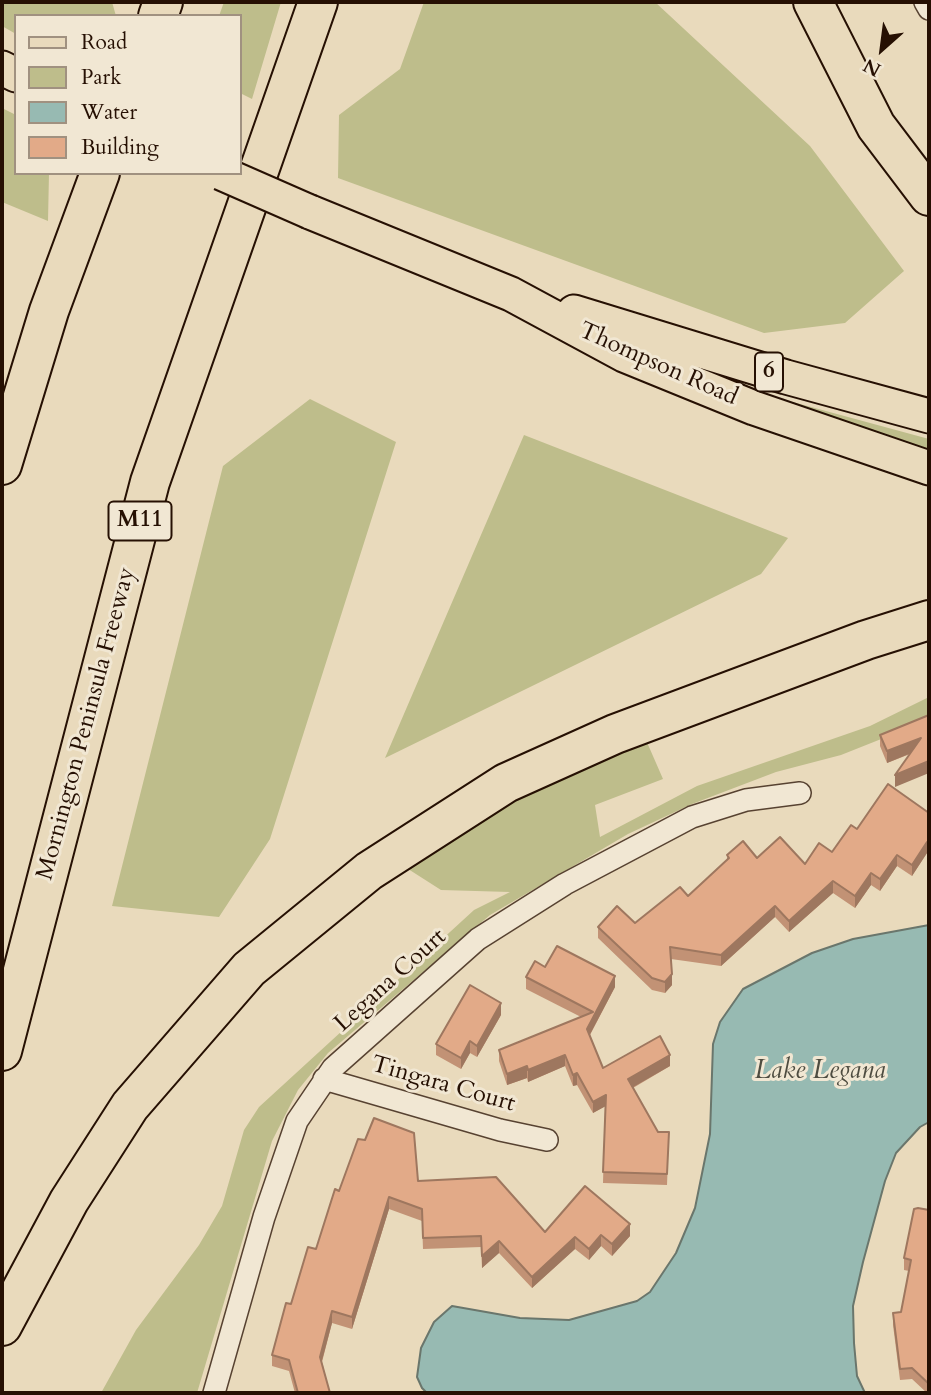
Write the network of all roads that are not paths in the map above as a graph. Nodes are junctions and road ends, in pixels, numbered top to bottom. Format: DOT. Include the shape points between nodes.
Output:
graph roads {
  1 [pos="318,2"];
  2 [pos="813,2"];
  3 [pos="925,2"];
  4 [pos="929,9"];
  5 [pos="99,175"];
  6 [pos="226,175"];
  7 [pos="929,196"];
  8 [pos="511,294"];
  9 [pos="929,416"];
  10 [pos="2,465"];
  11 [pos="929,468"];
  12 [pos="929,595"];
  13 [pos="929,620"];
  14 [pos="866,640"];
  15 [pos="800,793"];
  16 [pos="2,1051"];
  17 [pos="324,1079"];
  18 [pos="547,1140"];
  19 [pos="2,1326"];
  20 [pos="214,1393"];
  1 -- 16 [label="highway, Mornington Peninsula Freeway / M11" via="150,482"];
  2 -- 7 [label="highway" via="876,126"];
  3 -- 4 [label="street"];
  5 -- 10 [label="highway" via="49,311"];
  6 -- 8 [label="main road, Thompson Road / 6, bridge"];
  8 -- 9 [label="main road, Thompson Road / 6"];
  8 -- 11 [label="main road, Thompson Road / 6" via="624,355 768,413"];
  12 -- 14 [label="highway"];
  13 -- 14 [label="highway"];
  14 -- 19 [label="highway" via="615,734 506,783 369,871 249,969 130,1106 69,1201"];
  15 -- 17 [label="street, Legana Court" via="746,800 692,817 565,884 478,939"];
  17 -- 18 [label="street, Tingara Court"];
  17 -- 20 [label="street, Legana Court" via="297,1121 264,1217"];
}
